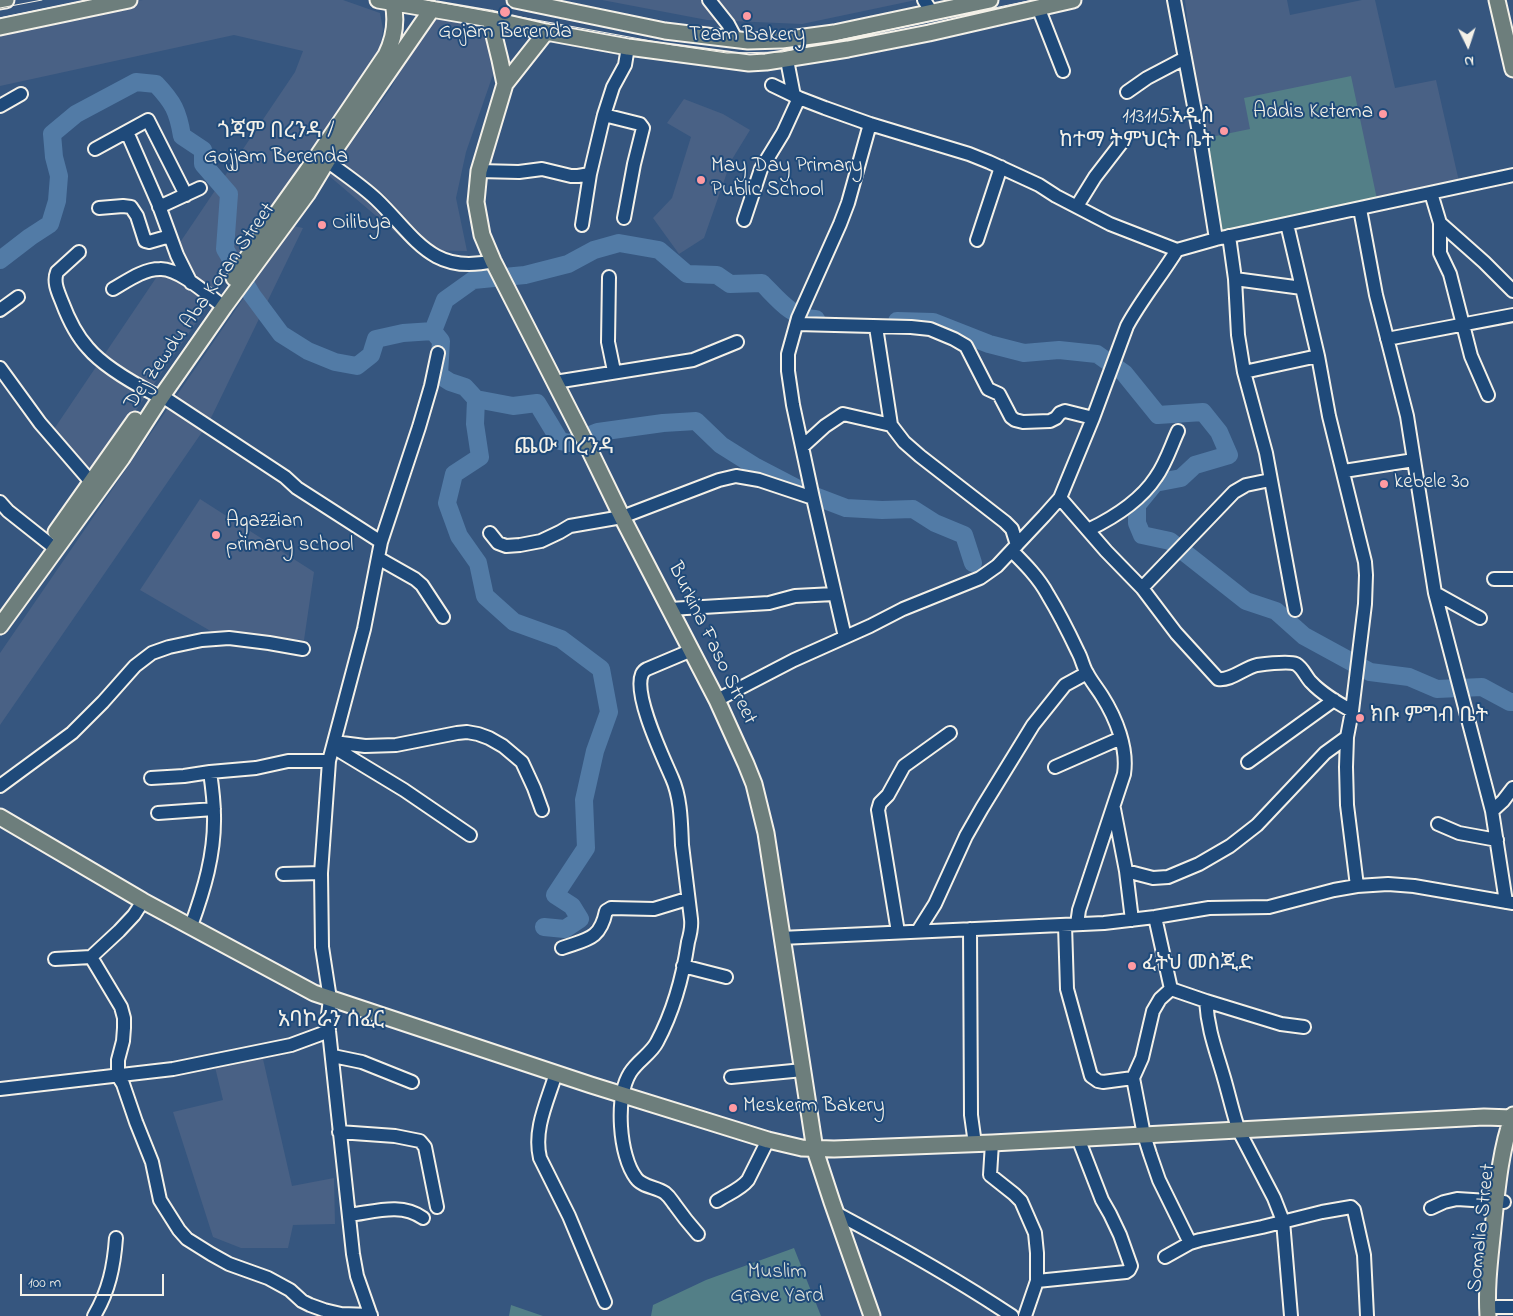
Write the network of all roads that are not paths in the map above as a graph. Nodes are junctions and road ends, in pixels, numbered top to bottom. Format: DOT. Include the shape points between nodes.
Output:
graph roads {
  1 [pos="6,0"];
  2 [pos="129,0"];
  3 [pos="515,0"];
  4 [pos="709,0"];
  5 [pos="990,0"];
  6 [pos="1073,0"];
  7 [pos="1174,0"];
  8 [pos="1497,0"];
  9 [pos="1505,0"];
  10 [pos="0,1"];
  11 [pos="386,2"];
  12 [pos="928,6"];
  13 [pos="1038,7"];
  14 [pos="432,9"];
  15 [pos="490,19"];
  16 [pos="0,26"];
  17 [pos="546,32"];
  18 [pos="1513,36"];
  19 [pos="737,41"];
  20 [pos="628,47"];
  21 [pos="1185,58"];
  22 [pos="787,60"];
  23 [pos="1513,69"];
  24 [pos="1063,71"];
  25 [pos="504,84"];
  26 [pos="772,85"];
  27 [pos="1127,92"];
  28 [pos="21,94"];
  29 [pos="797,97"];
  30 [pos="0,106"];
  31 [pos="604,115"];
  32 [pos="870,124"];
  33 [pos="127,132"];
  34 [pos="1122,142"];
  35 [pos="95,149"];
  36 [pos="327,162"];
  37 [pos="1001,167"];
  38 [pos="479,171"];
  39 [pos="590,174"];
  40 [pos="1513,175"];
  41 [pos="200,188"];
  42 [pos="302,190"];
  43 [pos="1431,193"];
  44 [pos="186,195"];
  45 [pos="1077,206"];
  46 [pos="159,207"];
  47 [pos="99,208"];
  48 [pos="1360,209"];
  49 [pos="624,218"];
  50 [pos="744,220"];
  51 [pos="1440,222"];
  52 [pos="1287,224"];
  53 [pos="582,225"];
  54 [pos="170,236"];
  55 [pos="1229,236"];
  56 [pos="1216,239"];
  57 [pos="977,240"];
  58 [pos="1177,250"];
  59 [pos="80,252"];
  60 [pos="495,265"];
  61 [pos="609,277"];
  62 [pos="1235,279"];
  63 [pos="191,283"];
  64 [pos="1302,288"];
  65 [pos="113,289"];
  66 [pos="1513,291"];
  67 [pos="18,297"];
  68 [pos="220,304"];
  69 [pos="0,310"];
  70 [pos="1513,315"];
  71 [pos="799,317"];
  72 [pos="876,326"];
  73 [pos="1462,326"];
  74 [pos="1387,340"];
  75 [pos="737,342"];
  76 [pos="438,353"];
  77 [pos="1318,356"];
  78 [pos="0,368"];
  79 [pos="614,371"];
  80 [pos="1244,372"];
  81 [pos="555,382"];
  82 [pos="158,395"];
  83 [pos="1488,395"];
  84 [pos="1093,418"];
  85 [pos="892,425"];
  86 [pos="1178,431"];
  87 [pos="803,446"];
  88 [pos="117,455"];
  89 [pos="1414,460"];
  90 [pos="1344,471"];
  91 [pos="1270,480"];
  92 [pos="91,482"];
  93 [pos="811,489"];
  94 [pos="1060,498"];
  95 [pos="0,502"];
  96 [pos="622,517"];
  97 [pos="1088,530"];
  98 [pos="490,533"];
  99 [pos="381,542"];
  100 [pos="1019,543"];
  101 [pos="52,546"];
  102 [pos="378,558"];
  103 [pos="1494,579"];
  104 [pos="1513,579"];
  105 [pos="1142,588"];
  106 [pos="1435,593"];
  107 [pos="834,594"];
  108 [pos="670,609"];
  109 [pos="1296,610"];
  110 [pos="0,614"];
  111 [pos="443,617"];
  112 [pos="1480,618"];
  113 [pos="0,626"];
  114 [pos="845,637"];
  115 [pos="303,649"];
  116 [pos="692,650"];
  117 [pos="1086,673"];
  118 [pos="717,700"];
  119 [pos="1334,700"];
  120 [pos="1352,711"];
  121 [pos="950,733"];
  122 [pos="1347,737"];
  123 [pos="1121,738"];
  124 [pos="334,745"];
  125 [pos="329,761"];
  126 [pos="1248,762"];
  127 [pos="1055,767"];
  128 [pos="210,772"];
  129 [pos="151,778"];
  130 [pos="0,786"];
  131 [pos="1513,788"];
  132 [pos="214,809"];
  133 [pos="1114,809"];
  134 [pos="542,810"];
  135 [pos="1492,810"];
  136 [pos="158,813"];
  137 [pos="0,817"];
  138 [pos="1438,824"];
  139 [pos="470,835"];
  140 [pos="1497,840"];
  141 [pos="1126,871"];
  142 [pos="321,873"];
  143 [pos="283,874"];
  144 [pos="1357,886"];
  145 [pos="688,900"];
  146 [pos="143,901"];
  147 [pos="1510,902"];
  148 [pos="1155,917"];
  149 [pos="1132,920"];
  150 [pos="1071,925"];
  151 [pos="190,926"];
  152 [pos="970,928"];
  153 [pos="918,930"];
  154 [pos="898,932"];
  155 [pos="782,938"];
  156 [pos="562,948"];
  157 [pos="91,957"];
  158 [pos="55,959"];
  159 [pos="683,966"];
  160 [pos="726,977"];
  161 [pos="1171,988"];
  162 [pos="330,999"];
  163 [pos="1206,1001"];
  164 [pos="1304,1027"];
  165 [pos="329,1031"];
  166 [pos="332,1056"];
  167 [pos="803,1070"];
  168 [pos="556,1073"];
  169 [pos="118,1076"];
  170 [pos="730,1077"];
  171 [pos="1133,1078"];
  172 [pos="412,1082"];
  173 [pos="0,1089"];
  174 [pos="623,1094"];
  175 [pos="1513,1117"];
  176 [pos="1239,1131"];
  177 [pos="339,1132"];
  178 [pos="1144,1135"];
  179 [pos="1078,1138"];
  180 [pos="768,1140"];
  181 [pos="992,1143"];
  182 [pos="975,1144"];
  183 [pos="1513,1144"];
  184 [pos="815,1150"];
  185 [pos="717,1201"];
  186 [pos="1500,1201"];
  187 [pos="437,1207"];
  188 [pos="1431,1208"];
  189 [pos="836,1213"];
  190 [pos="349,1215"];
  191 [pos="423,1218"];
  192 [pos="1283,1221"];
  193 [pos="698,1234"];
  194 [pos="116,1238"];
  195 [pos="1190,1243"];
  196 [pos="1166,1257"];
  197 [pos="1037,1280"];
  198 [pos="606,1302"];
  199 [pos="1513,1307"];
  200 [pos="1494,1313"];
  201 [pos="94,1316"];
  202 [pos="371,1316"];
  203 [pos="872,1316"];
  204 [pos="1012,1316"];
  205 [pos="1025,1316"];
  206 [pos="1291,1316"];
  207 [pos="1367,1316"];
  1 -- 10 [label="main road"];
  2 -- 16 [label="main road"];
  3 -- 19 [label="main road" via="665,31"];
  4 -- 19 [label="street"];
  5 -- 12 [label="main road"];
  6 -- 13 [label="main road"];
  7 -- 21 [label="street"];
  8 -- 23 [label="main road"];
  9 -- 18 [label="main road"];
  11 -- 14 [label="main road"];
  11 -- 42 [label="main road, Dej Zewdu Aba Koran Street" via="395,22 386,55"];
  12 -- 19 [label="main road" via="834,33 782,40"];
  13 -- 22 [label="main road" via="928,33"];
  13 -- 24 [label="street"];
  14 -- 15 [label="main road"];
  14 -- 36 [label="main road, Dej Zewdu Aba Koran Street"];
  15 -- 17 [label="main road"];
  15 -- 25 [label="main road"];
  17 -- 20 [label="main road"];
  17 -- 25 [label="main road, Burkina Faso Street"];
  20 -- 22 [label="main road" via="749,63"];
  20 -- 31 [label="street" via="625,65 613,87"];
  21 -- 27 [label="street"];
  21 -- 56 [label="street"];
  22 -- 29 [label="street"];
  25 -- 38 [label="main road, Burkina Faso Street"];
  26 -- 29 [label="street"];
  28 -- 30 [label="street"];
  29 -- 32 [label="street"];
  29 -- 50 [label="street" via="783,133 761,169"];
  31 -- 39 [label="street"];
  31 -- 49 [label="street" via="640,124 643,128"];
  32 -- 37 [label="street"];
  32 -- 71 [label="street" via="840,224"];
  33 -- 35 [label="street"];
  33 -- 44 [label="street" via="149,120"];
  33 -- 46 [label="street"];
  34 -- 45 [label="street"];
  36 -- 42 [label="main road, Dej Zewdu Aba Koran Street"];
  36 -- 60 [label="street" via="378,200 429,252 462,264"];
  37 -- 45 [label="street"];
  37 -- 57 [label="street"];
  38 -- 39 [label="street" via="542,169 572,176"];
  38 -- 60 [label="main road, Burkina Faso Street" via="476,202 482,235"];
  39 -- 53 [label="street"];
  40 -- 43 [label="street"];
  41 -- 44 [label="street"];
  42 -- 68 [label="main road, Dej Zewdu Aba Koran Street"];
  43 -- 48 [label="street"];
  43 -- 51 [label="street"];
  44 -- 46 [label="street"];
  45 -- 58 [label="street" via="1110,224"];
  46 -- 54 [label="street"];
  47 -- 54 [label="street" via="132,207 145,241"];
  48 -- 52 [label="street"];
  48 -- 74 [label="street"];
  51 -- 66 [label="street"];
  51 -- 73 [label="street" via="1440,253 1450,274"];
  52 -- 55 [label="street"];
  52 -- 64 [label="street"];
  54 -- 63 [label="street"];
  55 -- 56 [label="street"];
  55 -- 62 [label="street"];
  56 -- 58 [label="street"];
  58 -- 84 [label="street" via="1127,326"];
  59 -- 82 [label="street" via="55,276 68,317 97,357 133,384"];
  60 -- 81 [label="main road, Burkina Faso Street"];
  61 -- 79 [label="street" via="608,342"];
  62 -- 64 [label="street"];
  62 -- 80 [label="street"];
  63 -- 65 [label="street" via="158,268"];
  63 -- 68 [label="street"];
  64 -- 77 [label="street"];
  67 -- 69 [label="street"];
  68 -- 82 [label="main road, Dej Zewdu Aba Koran Street"];
  70 -- 73 [label="street"];
  71 -- 72 [label="street"];
  71 -- 87 [label="street" via="788,354 788,371"];
  72 -- 84 [label="street" via="930,329 961,342 988,389 999,394 1015,420 1050,421 1065,411"];
  72 -- 85 [label="street"];
  73 -- 74 [label="street"];
  73 -- 83 [label="street"];
  74 -- 89 [label="street" via="1407,416"];
  75 -- 79 [label="street" via="693,360"];
  76 -- 99 [label="street" via="422,418"];
  77 -- 80 [label="street"];
  77 -- 90 [label="street"];
  78 -- 92 [label="street" via="40,423"];
  79 -- 81 [label="street"];
  80 -- 91 [label="street"];
  81 -- 96 [label="main road, Burkina Faso Street"];
  82 -- 88 [label="main road, Dej Zewdu Aba Koran Street"];
  82 -- 99 [label="street"];
  84 -- 94 [label="street"];
  85 -- 87 [label="street" via="844,414"];
  85 -- 100 [label="street" via="920,456 1005,522"];
  86 -- 97 [label="street" via="1150,485 1130,504"];
  87 -- 93 [label="street"];
  88 -- 92 [label="main road"];
  88 -- 101 [label="main road, Dej Zewdu Aba Koran Street"];
  89 -- 90 [label="street"];
  89 -- 106 [label="street"];
  90 -- 120 [label="street" via="1366,575"];
  91 -- 105 [label="street" via="1246,485 1234,492"];
  91 -- 109 [label="street"];
  92 -- 101 [label="main road"];
  93 -- 96 [label="street" via="736,476"];
  93 -- 107 [label="street"];
  94 -- 97 [label="street"];
  94 -- 100 [label="street"];
  95 -- 101 [label="street"];
  96 -- 98 [label="street" via="576,524 541,540 510,547 502,545"];
  96 -- 108 [label="main road, Burkina Faso Street"];
  97 -- 105 [label="street"];
  99 -- 102 [label="street"];
  100 -- 114 [label="street" via="997,566 976,580 903,609"];
  100 -- 117 [label="street" via="1079,653"];
  101 -- 110 [label="main road"];
  101 -- 113 [label="main road, Dej Zewdu Aba Koran Street"];
  102 -- 111 [label="street" via="422,585"];
  102 -- 124 [label="street" via="362,637"];
  103 -- 104 [label="street"];
  105 -- 119 [label="street" via="1176,633 1218,679 1228,679 1258,665 1291,663 1299,666 1310,682"];
  106 -- 112 [label="street"];
  106 -- 135 [label="street"];
  107 -- 108 [label="street" via="801,596 769,603"];
  107 -- 114 [label="street"];
  108 -- 116 [label="main road, Burkina Faso Street"];
  114 -- 118 [label="street"];
  115 -- 130 [label="street" via="229,638 202,640 152,653 135,666 72,733"];
  116 -- 118 [label="main road, Burkina Faso Street"];
  116 -- 145 [label="street" via="647,669 642,674 640,685 650,726 676,788"];
  117 -- 123 [label="street" via="1102,697"];
  117 -- 153 [label="street" via="1065,685 1033,725 966,836 935,904"];
  118 -- 155 [label="main road, Burkina Faso Street" via="746,764 758,801"];
  119 -- 120 [label="street"];
  119 -- 126 [label="street"];
  120 -- 122 [label="street"];
  121 -- 154 [label="street" via="904,766 878,810"];
  122 -- 141 [label="street" via="1319,759 1245,836 1199,864 1153,878"];
  122 -- 144 [label="street" via="1347,805"];
  123 -- 127 [label="street"];
  123 -- 133 [label="street" via="1125,765"];
  124 -- 125 [label="street"];
  124 -- 134 [label="street" via="396,745 457,733 478,734 503,746 522,762"];
  124 -- 139 [label="street"];
  125 -- 128 [label="street" via="288,761"];
  125 -- 142 [label="street"];
  128 -- 129 [label="street"];
  128 -- 132 [label="street"];
  131 -- 135 [label="street"];
  132 -- 136 [label="street"];
  132 -- 151 [label="street" via="214,836 207,877"];
  133 -- 141 [label="street"];
  133 -- 150 [label="street" via="1080,910"];
  135 -- 140 [label="street"];
  137 -- 146 [label="main road"];
  138 -- 140 [label="street" via="1459,833"];
  140 -- 147 [label="street"];
  141 -- 149 [label="street"];
  142 -- 143 [label="street"];
  142 -- 162 [label="street" via="322,947"];
  144 -- 147 [label="street" via="1414,886"];
  144 -- 148 [label="street" via="1273,906 1218,907"];
  145 -- 156 [label="street" via="654,909 611,908 606,911 599,931 591,938"];
  145 -- 159 [label="street" via="692,922"];
  146 -- 151 [label="main road"];
  146 -- 157 [label="street" via="120,931"];
  148 -- 149 [label="street"];
  148 -- 161 [label="street"];
  149 -- 150 [label="street"];
  150 -- 152 [label="street"];
  150 -- 171 [label="street" via="1067,989 1090,1076 1103,1082"];
  151 -- 162 [label="main road"];
  152 -- 153 [label="street"];
  152 -- 182 [label="street" via="971,1105"];
  153 -- 154 [label="street"];
  154 -- 155 [label="street"];
  155 -- 167 [label="main road, Burkina Faso Street"];
  157 -- 158 [label="street"];
  157 -- 169 [label="street" via="124,1018"];
  159 -- 160 [label="street"];
  159 -- 174 [label="street" via="678,990 656,1044 629,1074"];
  161 -- 163 [label="street"];
  161 -- 171 [label="street" via="1153,1011 1142,1058"];
  162 -- 165 [label="street"];
  162 -- 168 [label="main road"];
  163 -- 164 [label="street" via="1281,1024"];
  163 -- 176 [label="street" via="1210,1032"];
  165 -- 166 [label="street"];
  165 -- 169 [label="street" via="265,1051 181,1068"];
  166 -- 172 [label="street" via="362,1062"];
  166 -- 177 [label="street"];
  167 -- 170 [label="street"];
  167 -- 184 [label="main road, Burkina Faso Street"];
  168 -- 174 [label="main road"];
  168 -- 198 [label="street" via="539,1128 538,1149"];
  169 -- 173 [label="street"];
  169 -- 202 [label="street" via="152,1162 160,1200 187,1239 228,1264 268,1278 310,1305 341,1314"];
  171 -- 178 [label="street"];
  174 -- 180 [label="main road"];
  174 -- 193 [label="street" via="621,1134 626,1162 636,1180 670,1197"];
  175 -- 176 [label="main road"];
  175 -- 186 [label="main road" via="1502,1154"];
  176 -- 178 [label="main road"];
  176 -- 192 [label="street"];
  177 -- 187 [label="street" via="396,1136 420,1142 425,1147"];
  177 -- 190 [label="street"];
  178 -- 179 [label="main road"];
  178 -- 195 [label="street" via="1159,1180"];
  179 -- 181 [label="main road"];
  179 -- 197 [label="street" via="1131,1266 1126,1272"];
  180 -- 184 [label="main road"];
  180 -- 185 [label="street" via="744,1185"];
  181 -- 182 [label="main road"];
  181 -- 197 [label="street" via="991,1176 1021,1201 1035,1233"];
  182 -- 184 [label="main road"];
  183 -- 186 [label="main road, Somalia Street"];
  184 -- 189 [label="main road, Burkina Faso Street"];
  186 -- 188 [label="street" via="1457,1199"];
  186 -- 200 [label="main road" via="1487,1293"];
  189 -- 203 [label="main road, Burkina Faso Street"];
  189 -- 204 [label="street" via="872,1231"];
  190 -- 191 [label="street" via="401,1208"];
  190 -- 202 [label="street" via="357,1276"];
  192 -- 195 [label="street"];
  192 -- 206 [label="street"];
  192 -- 207 [label="street" via="1354,1208 1364,1255"];
  194 -- 201 [label="street" via="110,1281"];
  195 -- 196 [label="street"];
  197 -- 205 [label="street"];
  199 -- 200 [label="street"];
}
